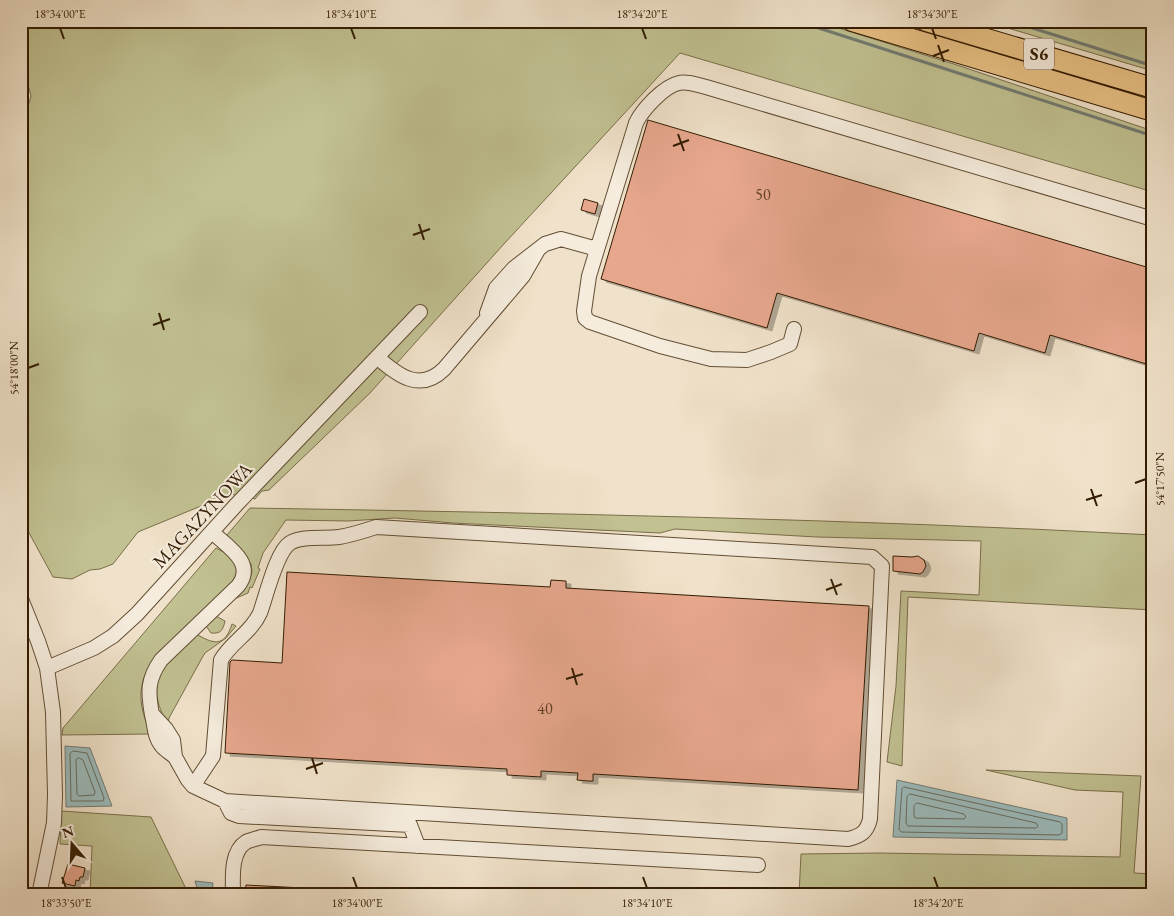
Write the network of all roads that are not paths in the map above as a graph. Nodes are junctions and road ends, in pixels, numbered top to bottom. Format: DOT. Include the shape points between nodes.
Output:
graph roads {
  1 [pos="852,21"];
  2 [pos="926,21"];
  3 [pos="1153,88"];
  4 [pos="1153,111"];
  5 [pos="1153,219"];
  6 [pos="598,249"];
  7 [pos="420,312"];
  8 [pos="794,329"];
  9 [pos="377,357"];
  10 [pos="212,532"];
  11 [pos="21,599"];
  12 [pos="47,668"];
  13 [pos="194,786"];
  14 [pos="225,801"];
  15 [pos="418,846"];
  16 [pos="758,865"];
  17 [pos="39,895"];
  18 [pos="233,895"];
  1 -- 4 [label="highway, S6"];
  2 -- 3 [label="highway, S6"];
  5 -- 6 [label="street" via="682,82 673,85 648,105 636,123"];
  6 -- 8 [label="street" via="589,276 584,311 584,318 590,322 673,350 711,359 740,360 790,344"];
  6 -- 9 [label="street" via="561,239 545,244 514,268 496,288 483,323 444,369 431,378 413,380 402,377"];
  7 -- 9 [label="street, MAGAZYNOWA"];
  9 -- 10 [label="street, MAGAZYNOWA"];
  10 -- 12 [label="street, MAGAZYNOWA" via="113,636 94,648"];
  10 -- 13 [label="street" via="238,556 245,571 243,579 161,660 154,669 149,691 152,715 166,729 175,757"];
  11 -- 12 [label="street"];
  12 -- 17 [label="street" via="53,712 54,823"];
  13 -- 14 [label="street"];
  13 -- 14 [label="street" via="214,756 221,660 226,651 253,626 280,554 290,543 300,539 337,538 376,528 872,557 882,566 870,819 863,834 856,837"];
  14 -- 15 [label="street" via="231,813 239,816 410,825"];
  15 -- 16 [label="street"];
  15 -- 18 [label="street" via="261,837 245,843 238,851"];
}
